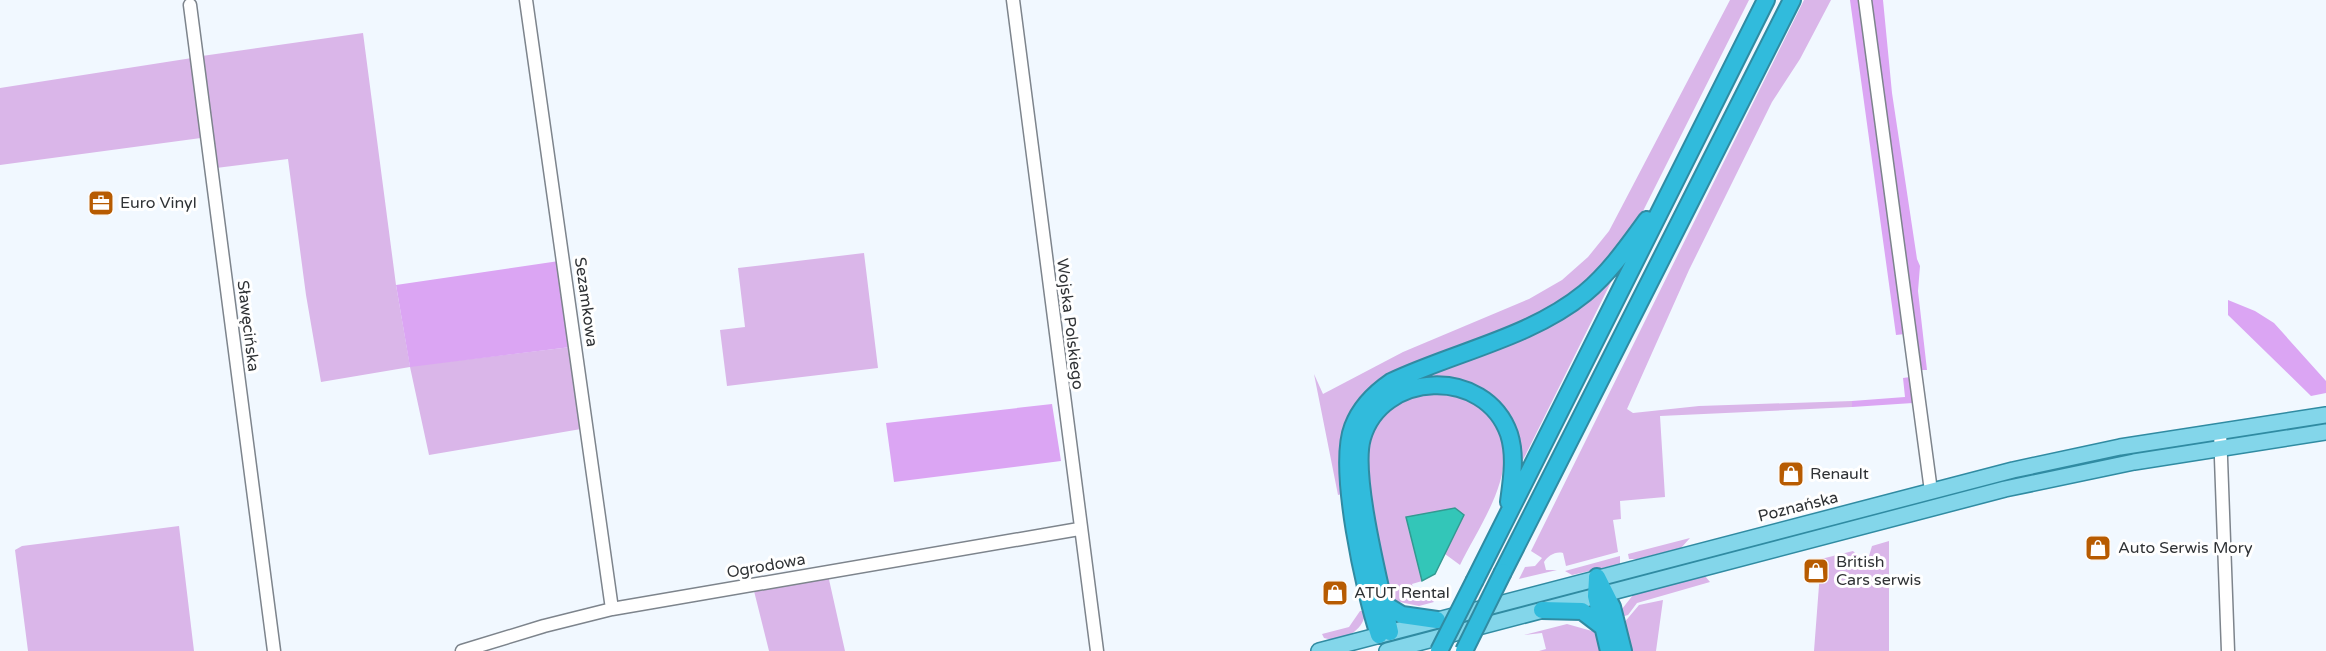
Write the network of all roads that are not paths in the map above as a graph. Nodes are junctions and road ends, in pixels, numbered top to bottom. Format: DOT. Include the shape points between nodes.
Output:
graph roads {
  1 [pos="526,0"];
  2 [pos="1013,0"];
  3 [pos="1767,0"];
  4 [pos="1792,0"];
  5 [pos="1865,0"];
  6 [pos="190,5"];
  7 [pos="1674,183"];
  8 [pos="2326,415"];
  9 [pos="2220,431"];
  10 [pos="2326,432"];
  11 [pos="2222,449"];
  12 [pos="1931,491"];
  13 [pos="1507,514"];
  14 [pos="1079,529"];
  15 [pos="1597,577"];
  16 [pos="1601,595"];
  17 [pos="1384,604"];
  18 [pos="612,609"];
  19 [pos="1542,610"];
  20 [pos="1437,620"];
  21 [pos="1603,627"];
  22 [pos="1384,634"];
  23 [pos="274,651"];
  24 [pos="462,651"];
  25 [pos="1097,651"];
  26 [pos="1319,651"];
  27 [pos="1388,651"];
  28 [pos="1439,651"];
  29 [pos="1464,651"];
  30 [pos="1609,651"];
  31 [pos="1623,651"];
  32 [pos="2228,651"];
  1 -- 18 [label="street, Sezamkowa"];
  2 -- 14 [label="street, Wojska Polskiego"];
  3 -- 7 [label="highway"];
  4 -- 29 [label="highway, bridge"];
  5 -- 12 [label="street"];
  6 -- 23 [label="street, Sławęcińska"];
  7 -- 13 [label="highway"];
  7 -- 22 [label="highway" via="1613,265 1585,293 1526,328 1391,382 1374,395 1358,416 1348,444 1349,488 1370,606"];
  8 -- 9 [label="main road, Poznańska"];
  9 -- 11 [label="street"];
  9 -- 12 [label="main road, Poznańska" via="2071,457"];
  10 -- 11 [label="main road, Poznańska"];
  11 -- 16 [label="main road, Poznańska" via="2134,462 2004,489"];
  11 -- 32 [label="street"];
  12 -- 15 [label="main road, Poznańska"];
  13 -- 17 [label="highway" via="1513,452 1509,433 1489,404 1460,387 1447,385 1420,386 1388,399 1370,421 1362,439 1360,460"];
  13 -- 28 [label="highway, bridge"];
  14 -- 18 [label="street, Ogrodowa"];
  14 -- 25 [label="street, Wojska Polskiego"];
  15 -- 16 [label="highway"];
  15 -- 20 [label="main road, Poznańska"];
  16 -- 19 [label="main road, Poznańska"];
  16 -- 21 [label="highway"];
  16 -- 31 [label="highway" via="1612,607"];
  17 -- 20 [label="highway" via="1402,615"];
  17 -- 22 [label="highway"];
  18 -- 24 [label="street, Ogrodowa"];
  19 -- 21 [label="highway" via="1582,611"];
  19 -- 27 [label="main road, Poznańska"];
  20 -- 22 [label="main road, Poznańska"];
  21 -- 30 [label="highway"];
  22 -- 26 [label="main road, Poznańska"];
  22 -- 27 [label="main road"];
}
